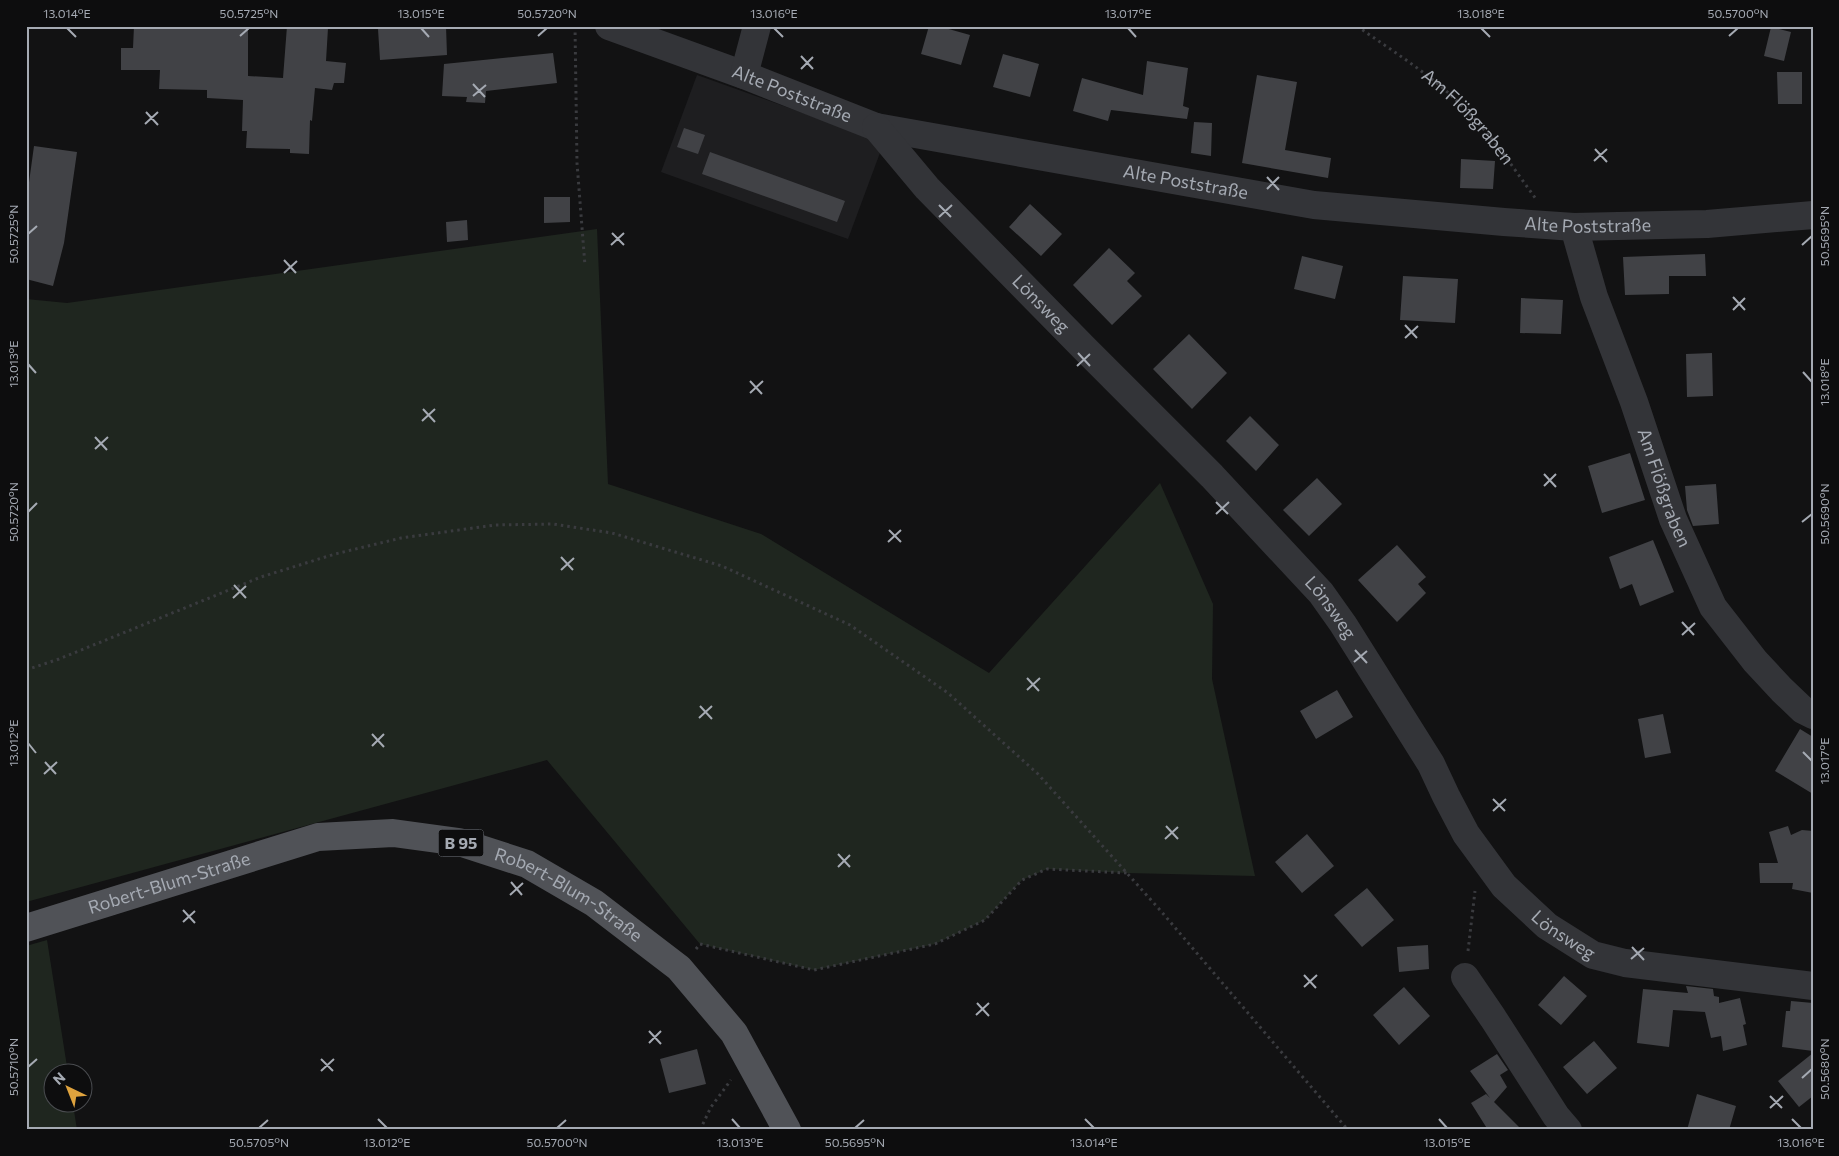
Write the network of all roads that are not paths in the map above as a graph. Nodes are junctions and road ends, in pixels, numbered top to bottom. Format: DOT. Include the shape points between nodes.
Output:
graph roads {
  1 [pos="609,26"];
  2 [pos="757,26"];
  3 [pos="744,75"];
  4 [pos="876,127"];
  5 [pos="1813,215"];
  6 [pos="1567,226"];
  7 [pos="1813,715"];
  8 [pos="26,928"];
  9 [pos="1465,977"];
  10 [pos="1813,986"];
  11 [pos="787,1130"];
  12 [pos="1568,1130"];
  1 -- 3 [label="street, Alte Poststraße"];
  2 -- 3 [label="street"];
  3 -- 4 [label="street, Alte Poststraße"];
  4 -- 6 [label="street, Alte Poststraße" via="1314,205"];
  4 -- 10 [label="street, Lönsweg" via="927,188 1212,476 1321,593 1431,764 1462,826 1480,853 1504,886 1547,926 1592,955 1625,963"];
  5 -- 6 [label="street, Alte Poststraße" via="1707,224"];
  6 -- 7 [label="street, Am Flößgraben" via="1634,402 1673,519 1713,606 1754,661 1803,710"];
  8 -- 11 [label="main road, Robert-Blum-Straße / B 95" via="318,837 393,834 459,842 527,864 594,903 679,968 734,1033"];
  9 -- 12 [label="street"];
}
